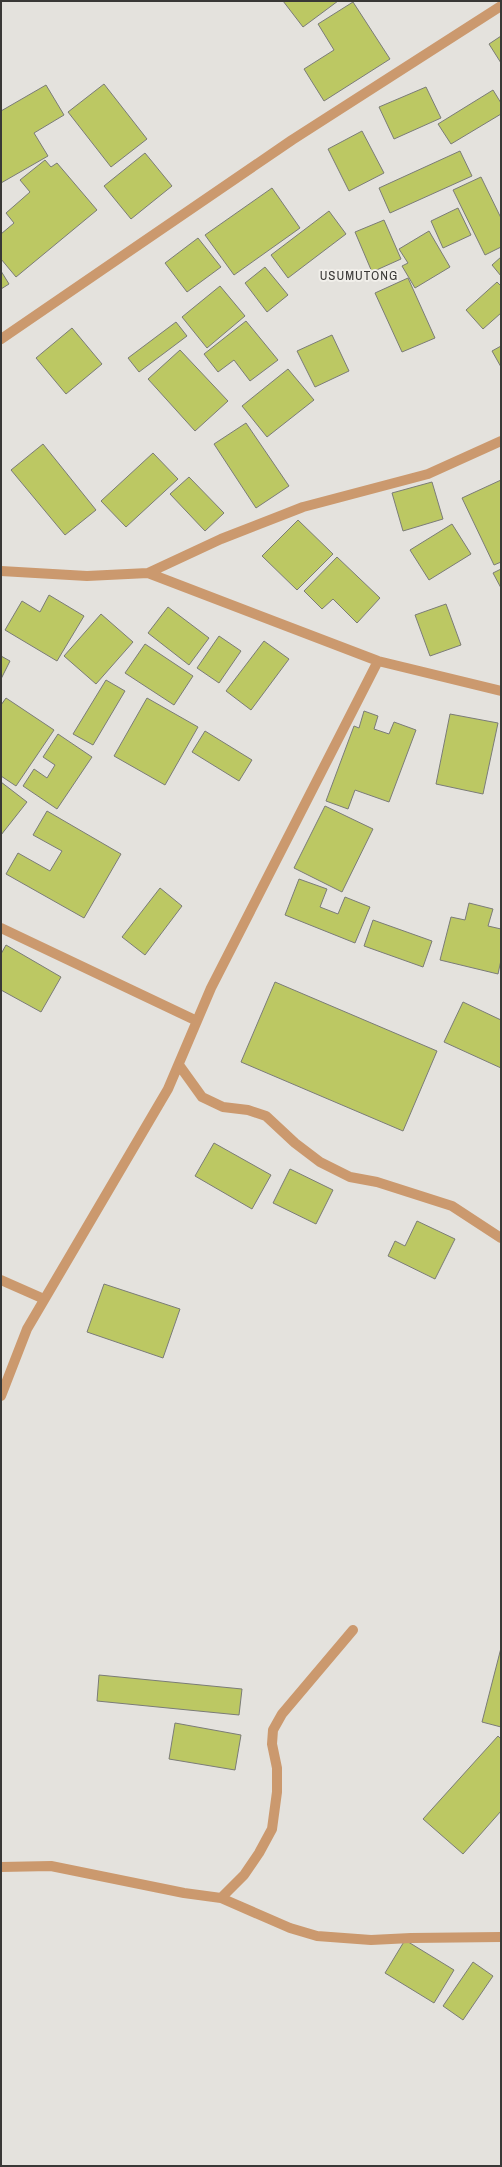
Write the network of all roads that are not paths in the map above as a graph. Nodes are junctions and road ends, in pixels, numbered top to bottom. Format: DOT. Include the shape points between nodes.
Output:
graph roads {
  1 [pos="501,6"];
  2 [pos="1,327"];
  3 [pos="5,336"];
  4 [pos="501,442"];
  5 [pos="1,571"];
  6 [pos="148,572"];
  7 [pos="378,661"];
  8 [pos="501,691"];
  9 [pos="1,928"];
  10 [pos="197,1021"];
  11 [pos="178,1065"];
  12 [pos="501,1238"];
  13 [pos="1,1280"];
  14 [pos="44,1300"];
  15 [pos="1,1396"];
  16 [pos="353,1630"];
  17 [pos="1,1866"];
  18 [pos="221,1898"];
  19 [pos="501,1937"];
  1 -- 3 [label="street" via="292,140"];
  2 -- 3 [label="street"];
  4 -- 6 [label="street" via="428,474 303,507 221,539"];
  5 -- 6 [label="street" via="88,576"];
  6 -- 7 [label="street"];
  7 -- 8 [label="street"];
  7 -- 10 [label="street" via="211,988"];
  9 -- 10 [label="street"];
  10 -- 11 [label="street"];
  11 -- 12 [label="street" via="202,1097 223,1107 248,1110 266,1116 320,1162 350,1177 377,1182 452,1206"];
  11 -- 14 [label="street" via="168,1088"];
  13 -- 14 [label="street"];
  14 -- 15 [label="street" via="27,1328"];
  16 -- 18 [label="street" via="282,1714 273,1730 277,1792 272,1830 244,1875"];
  17 -- 18 [label="street" via="51,1866 184,1894"];
  18 -- 19 [label="street" via="290,1928 317,1936 371,1940"];
}
